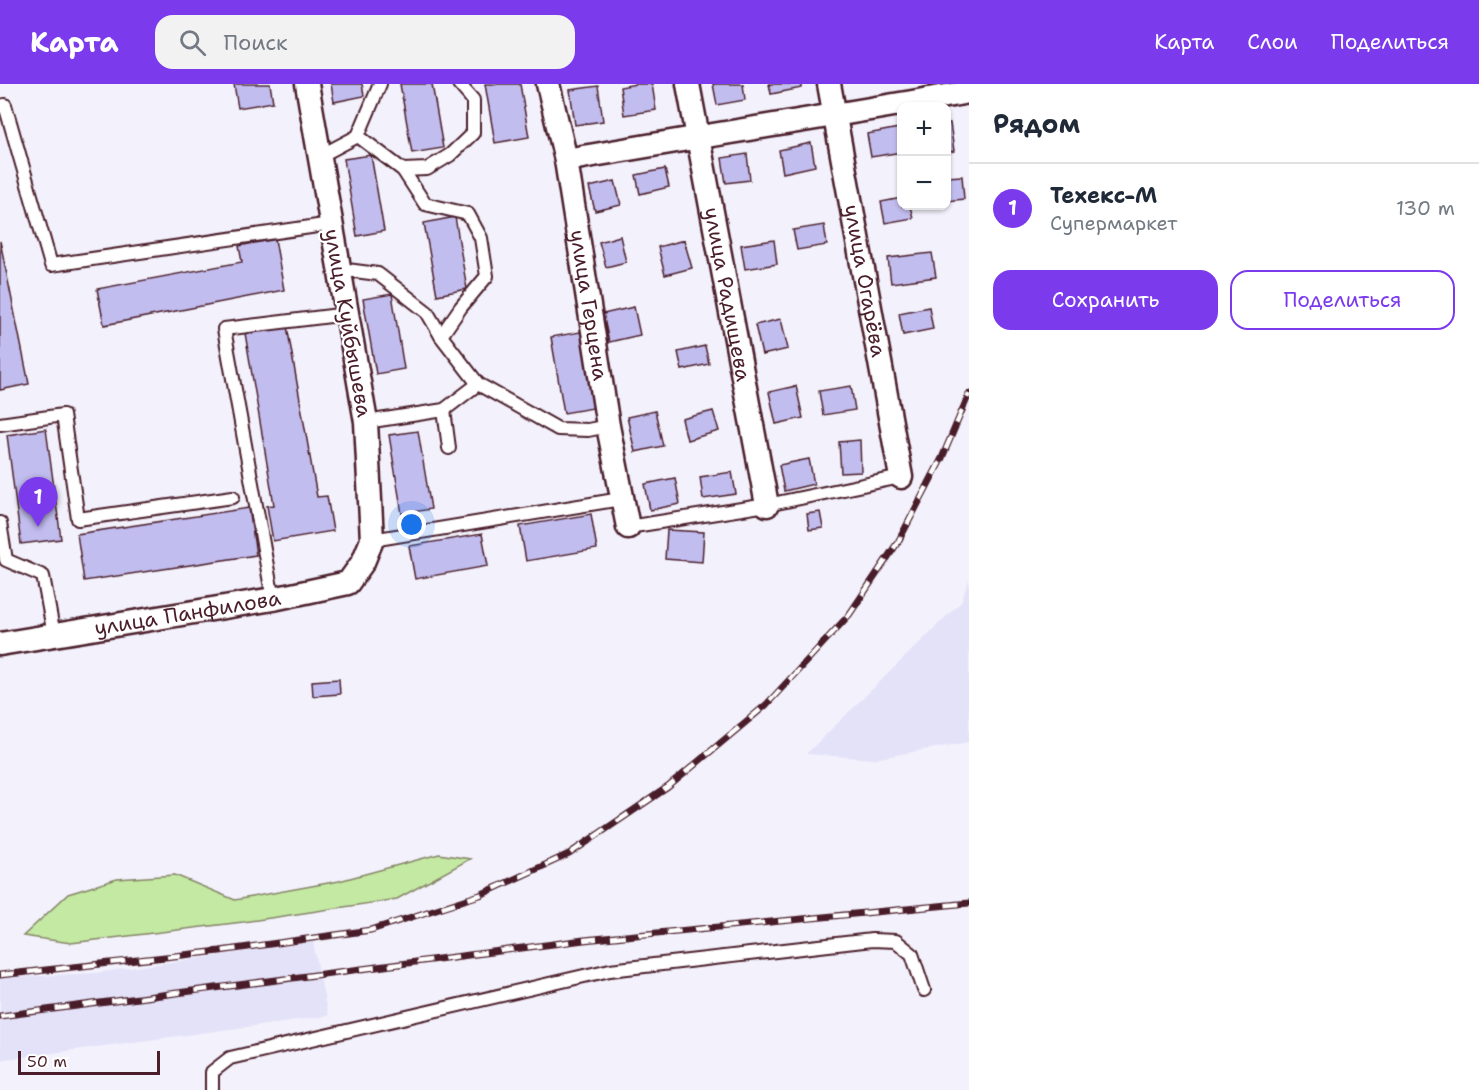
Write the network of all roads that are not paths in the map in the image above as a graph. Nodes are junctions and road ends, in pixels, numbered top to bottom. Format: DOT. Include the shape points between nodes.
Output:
graph roads {
  1 [pos="307,84"];
  2 [pos="380,84"];
  3 [pos="459,84"];
  4 [pos="548,84"];
  5 [pos="688,84"];
  6 [pos="829,84"];
  7 [pos="969,92"];
  8 [pos="0,106"];
  9 [pos="835,116"];
  10 [pos="358,136"];
  11 [pos="697,136"];
  12 [pos="320,156"];
  13 [pos="566,160"];
  14 [pos="403,170"];
  15 [pos="331,224"];
  16 [pos="339,268"];
  17 [pos="347,314"];
  18 [pos="441,336"];
  19 [pos="478,384"];
  20 [pos="444,410"];
  21 [pos="366,422"];
  22 [pos="0,424"];
  23 [pos="608,426"];
  24 [pos="449,448"];
  25 [pos="901,477"];
  26 [pos="233,497"];
  27 [pos="621,499"];
  28 [pos="767,505"];
  29 [pos="0,523"];
  30 [pos="628,527"];
  31 [pos="372,540"];
  32 [pos="363,562"];
  33 [pos="273,599"];
  34 [pos="54,635"];
  35 [pos="0,644"];
  36 [pos="924,990"];
  37 [pos="212,1090"];
  1 -- 12 [label="street, улица Куйбышева"];
  2 -- 10 [label="lane"];
  3 -- 14 [label="lane" via="473,100 473,133 428,169"];
  4 -- 13 [label="street, улица Герцена"];
  5 -- 11 [label="street, улица Радищева"];
  6 -- 9 [label="street, улица Огарёва"];
  7 -- 9 [label="street"];
  8 -- 15 [label="lane" via="5,105 51,265"];
  9 -- 11 [label="street"];
  9 -- 25 [label="street, улица Огарёва"];
  10 -- 12 [label="lane"];
  10 -- 14 [label="lane"];
  11 -- 13 [label="street"];
  11 -- 28 [label="street, улица Радищева"];
  12 -- 15 [label="street, улица Куйбышева"];
  13 -- 23 [label="street, улица Герцена"];
  14 -- 18 [label="lane" via="425,204 468,214 481,238 487,276"];
  15 -- 16 [label="street, улица Куйбышева"];
  16 -- 17 [label="street, улица Куйбышева"];
  16 -- 18 [label="lane" via="378,274 427,312"];
  17 -- 21 [label="street, улица Куйбышева"];
  17 -- 33 [label="lane" via="224,329"];
  18 -- 19 [label="lane"];
  19 -- 20 [label="lane"];
  19 -- 23 [label="lane" via="558,429"];
  20 -- 21 [label="lane"];
  20 -- 24 [label="lane"];
  21 -- 31 [label="street, улица Куйбышева"];
  22 -- 26 [label="lane" via="63,415 78,519"];
  23 -- 27 [label="street, улица Герцена"];
  25 -- 28 [label="lane"];
  27 -- 30 [label="street, улица Герцена"];
  27 -- 31 [label="lane"];
  28 -- 30 [label="lane"];
  29 -- 34 [label="lane" via="6,560 43,576"];
  31 -- 32 [label="street, улица Куйбышева"];
  32 -- 33 [label="street, улица Панфилова" via="348,583"];
  33 -- 34 [label="street, улица Панфилова"];
  34 -- 35 [label="street, улица Панфилова"];
  36 -- 37 [label="lane" via="912,954 896,941 872,940 610,970 230,1058 212,1072"];
}
